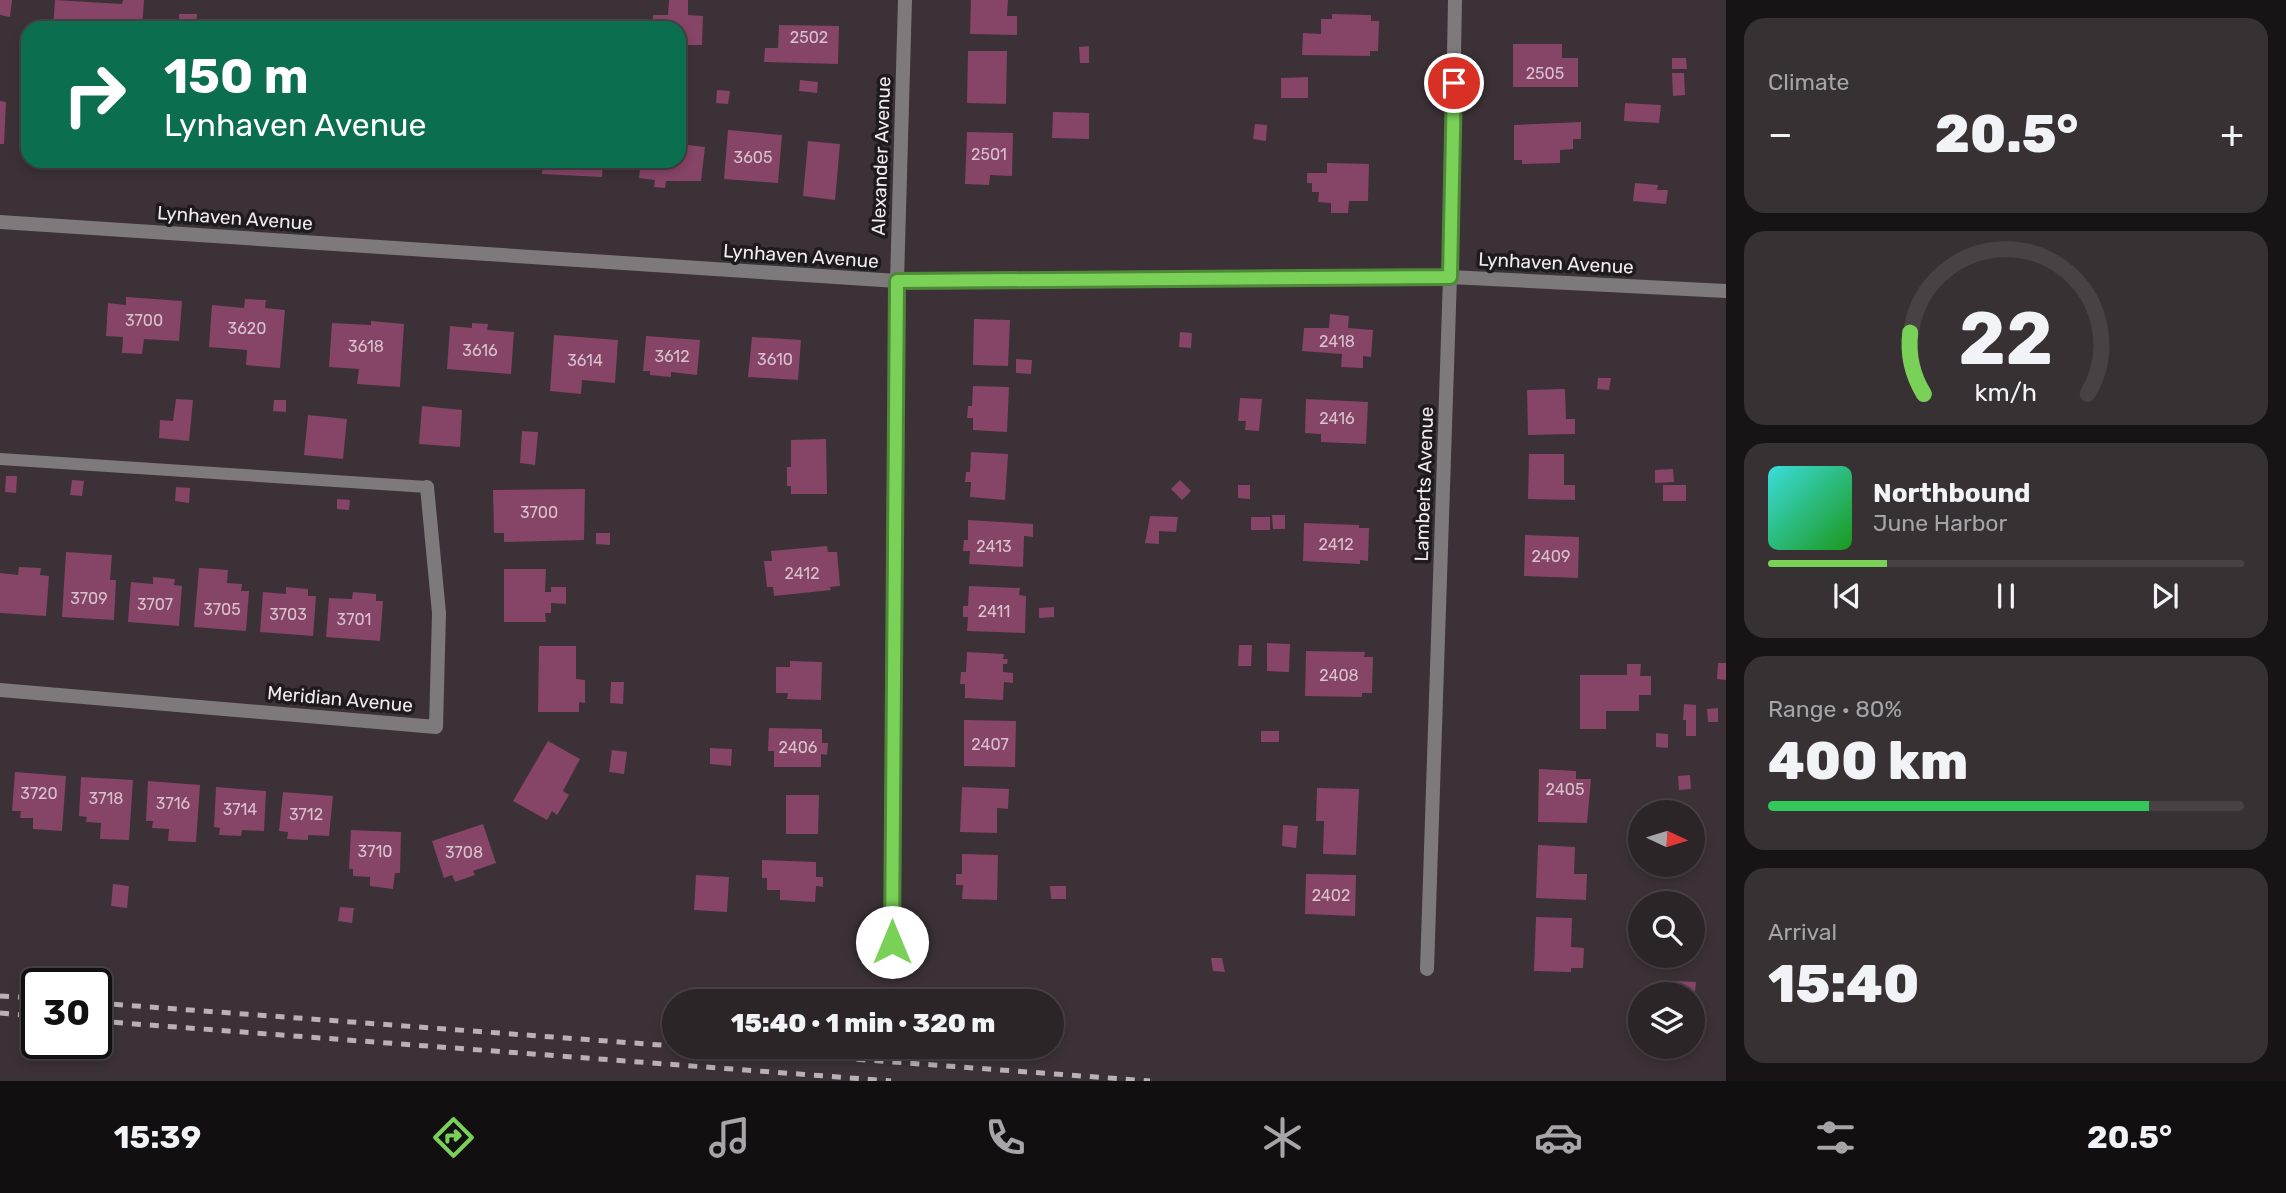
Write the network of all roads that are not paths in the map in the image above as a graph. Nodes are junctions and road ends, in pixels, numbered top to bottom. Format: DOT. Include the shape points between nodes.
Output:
graph roads {
  1 [pos="905,0"];
  2 [pos="1455,0"];
  3 [pos="0,222"];
  4 [pos="1450,277"];
  5 [pos="897,281"];
  6 [pos="1726,291"];
  7 [pos="0,458"];
  8 [pos="427,487"];
  9 [pos="0,691"];
  10 [pos="892,942"];
  11 [pos="1427,969"];
  1 -- 5 [label="street, Alexander Avenue"];
  2 -- 4 [label="street, Lamberts Avenue"];
  3 -- 5 [label="street, Lynhaven Avenue"];
  4 -- 5 [label="street, Lynhaven Avenue"];
  4 -- 6 [label="street, Lynhaven Avenue"];
  4 -- 11 [label="street, Lamberts Avenue"];
  5 -- 10 [label="street, Alexander Avenue"];
  7 -- 8 [label="lane"];
  8 -- 9 [label="street, Meridian Avenue" via="439,613 436,727"];
}
